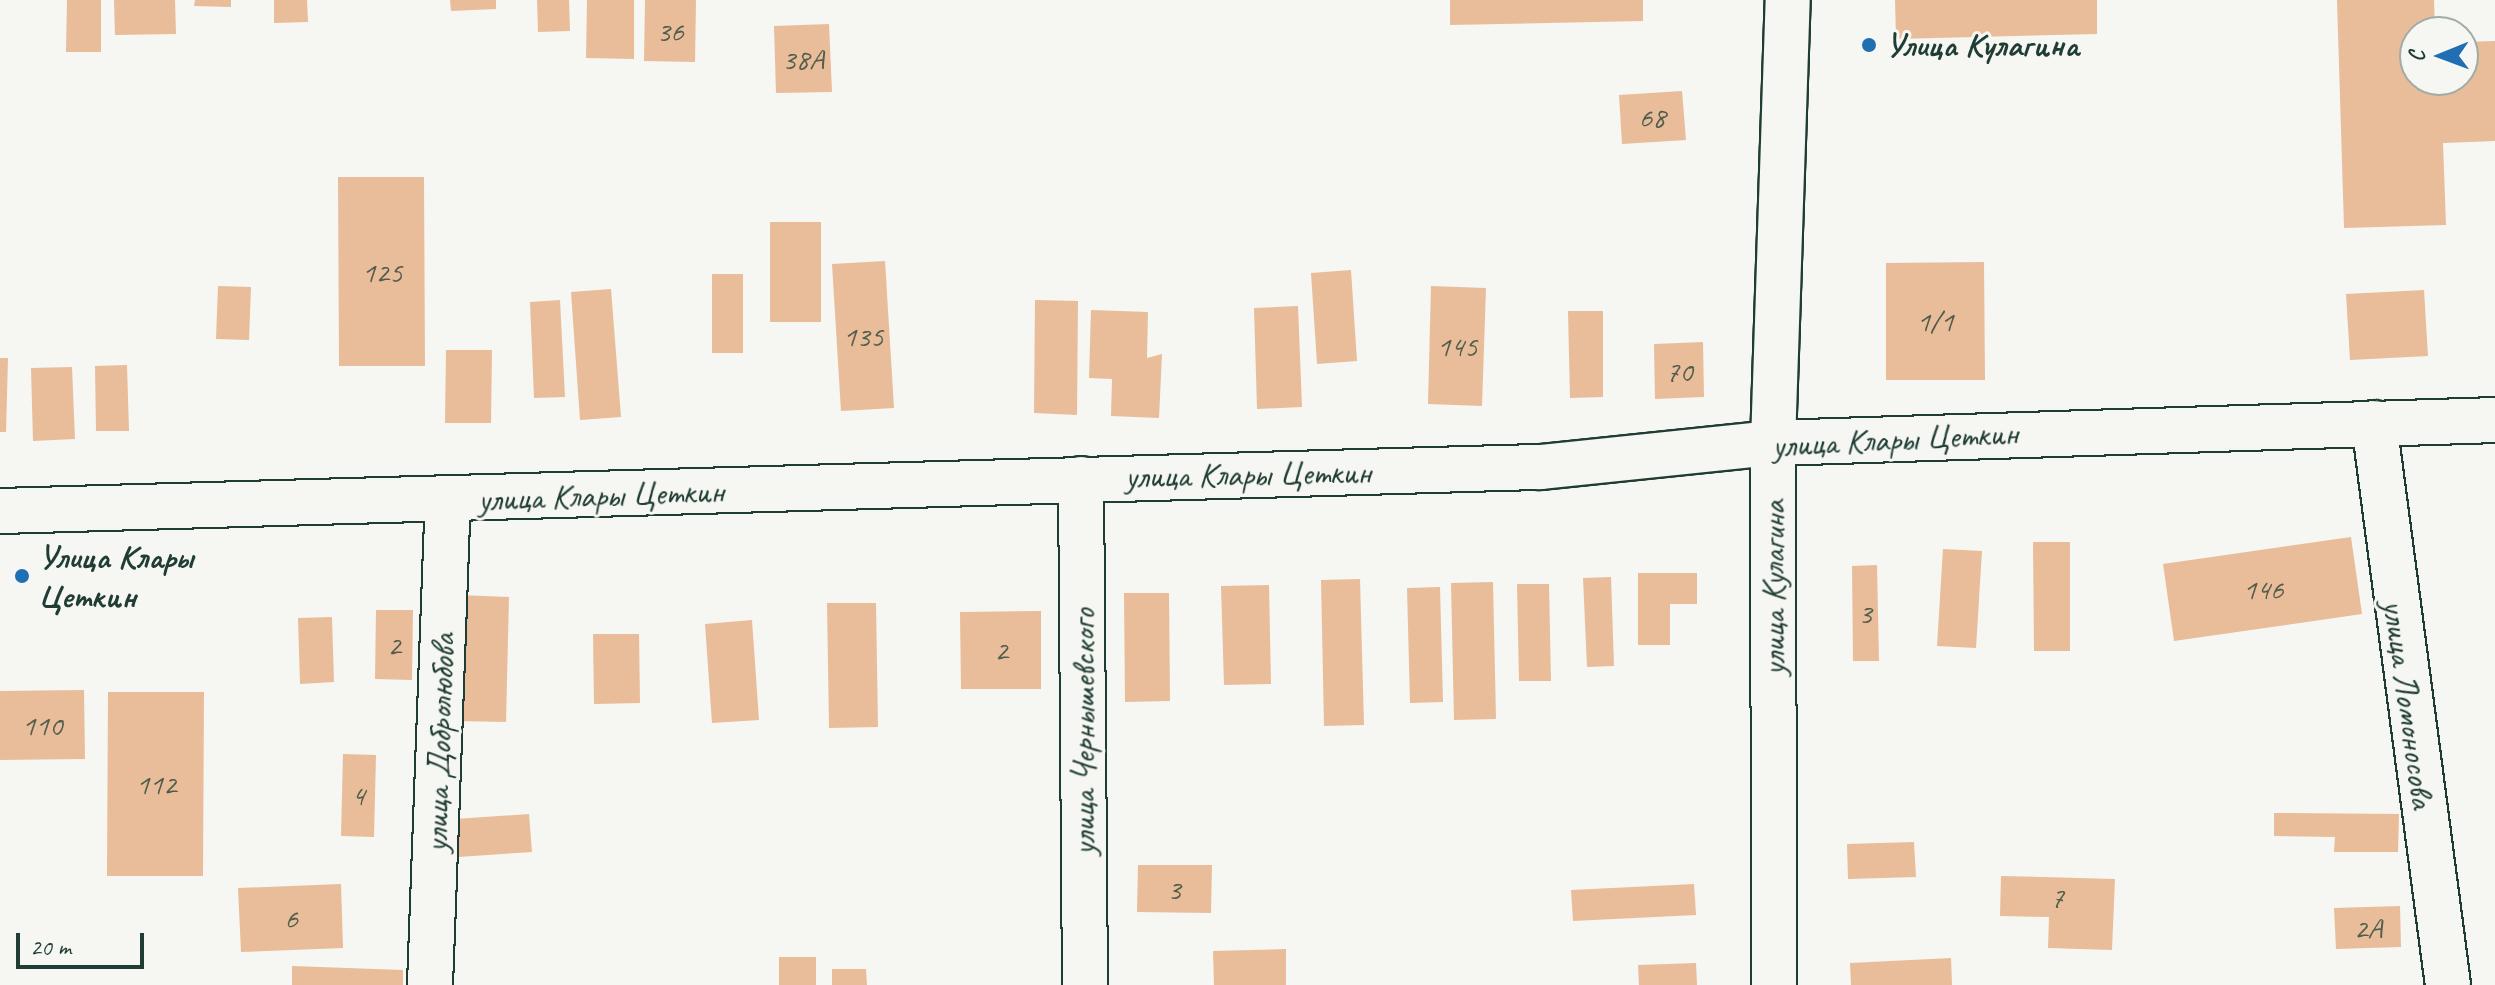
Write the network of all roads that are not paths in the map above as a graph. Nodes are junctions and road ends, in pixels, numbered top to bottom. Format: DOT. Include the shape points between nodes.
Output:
graph roads {
  1 [pos="1788,0"];
  2 [pos="2495,420"];
  3 [pos="2374,423"];
  4 [pos="1773,443"];
  5 [pos="1081,479"];
  6 [pos="448,500"];
  7 [pos="0,511"];
  8 [pos="430,985"];
  9 [pos="1085,985"];
  10 [pos="1774,985"];
  11 [pos="2448,985"];
  1 -- 4 [label="street, улица Кулагина"];
  2 -- 3 [label="street, улица Клары Цеткин"];
  3 -- 4 [label="street, улица Клары Цеткин"];
  3 -- 11 [label="street, улица Ломоносова"];
  4 -- 5 [label="street, улица Клары Цеткин" via="1540,467"];
  4 -- 10 [label="street, улица Кулагина"];
  5 -- 6 [label="street, улица Клары Цеткин"];
  5 -- 9 [label="street, улица Чернышевского"];
  6 -- 7 [label="street, улица Клары Цеткин"];
  6 -- 8 [label="street, улица Добролюбова"];
}
